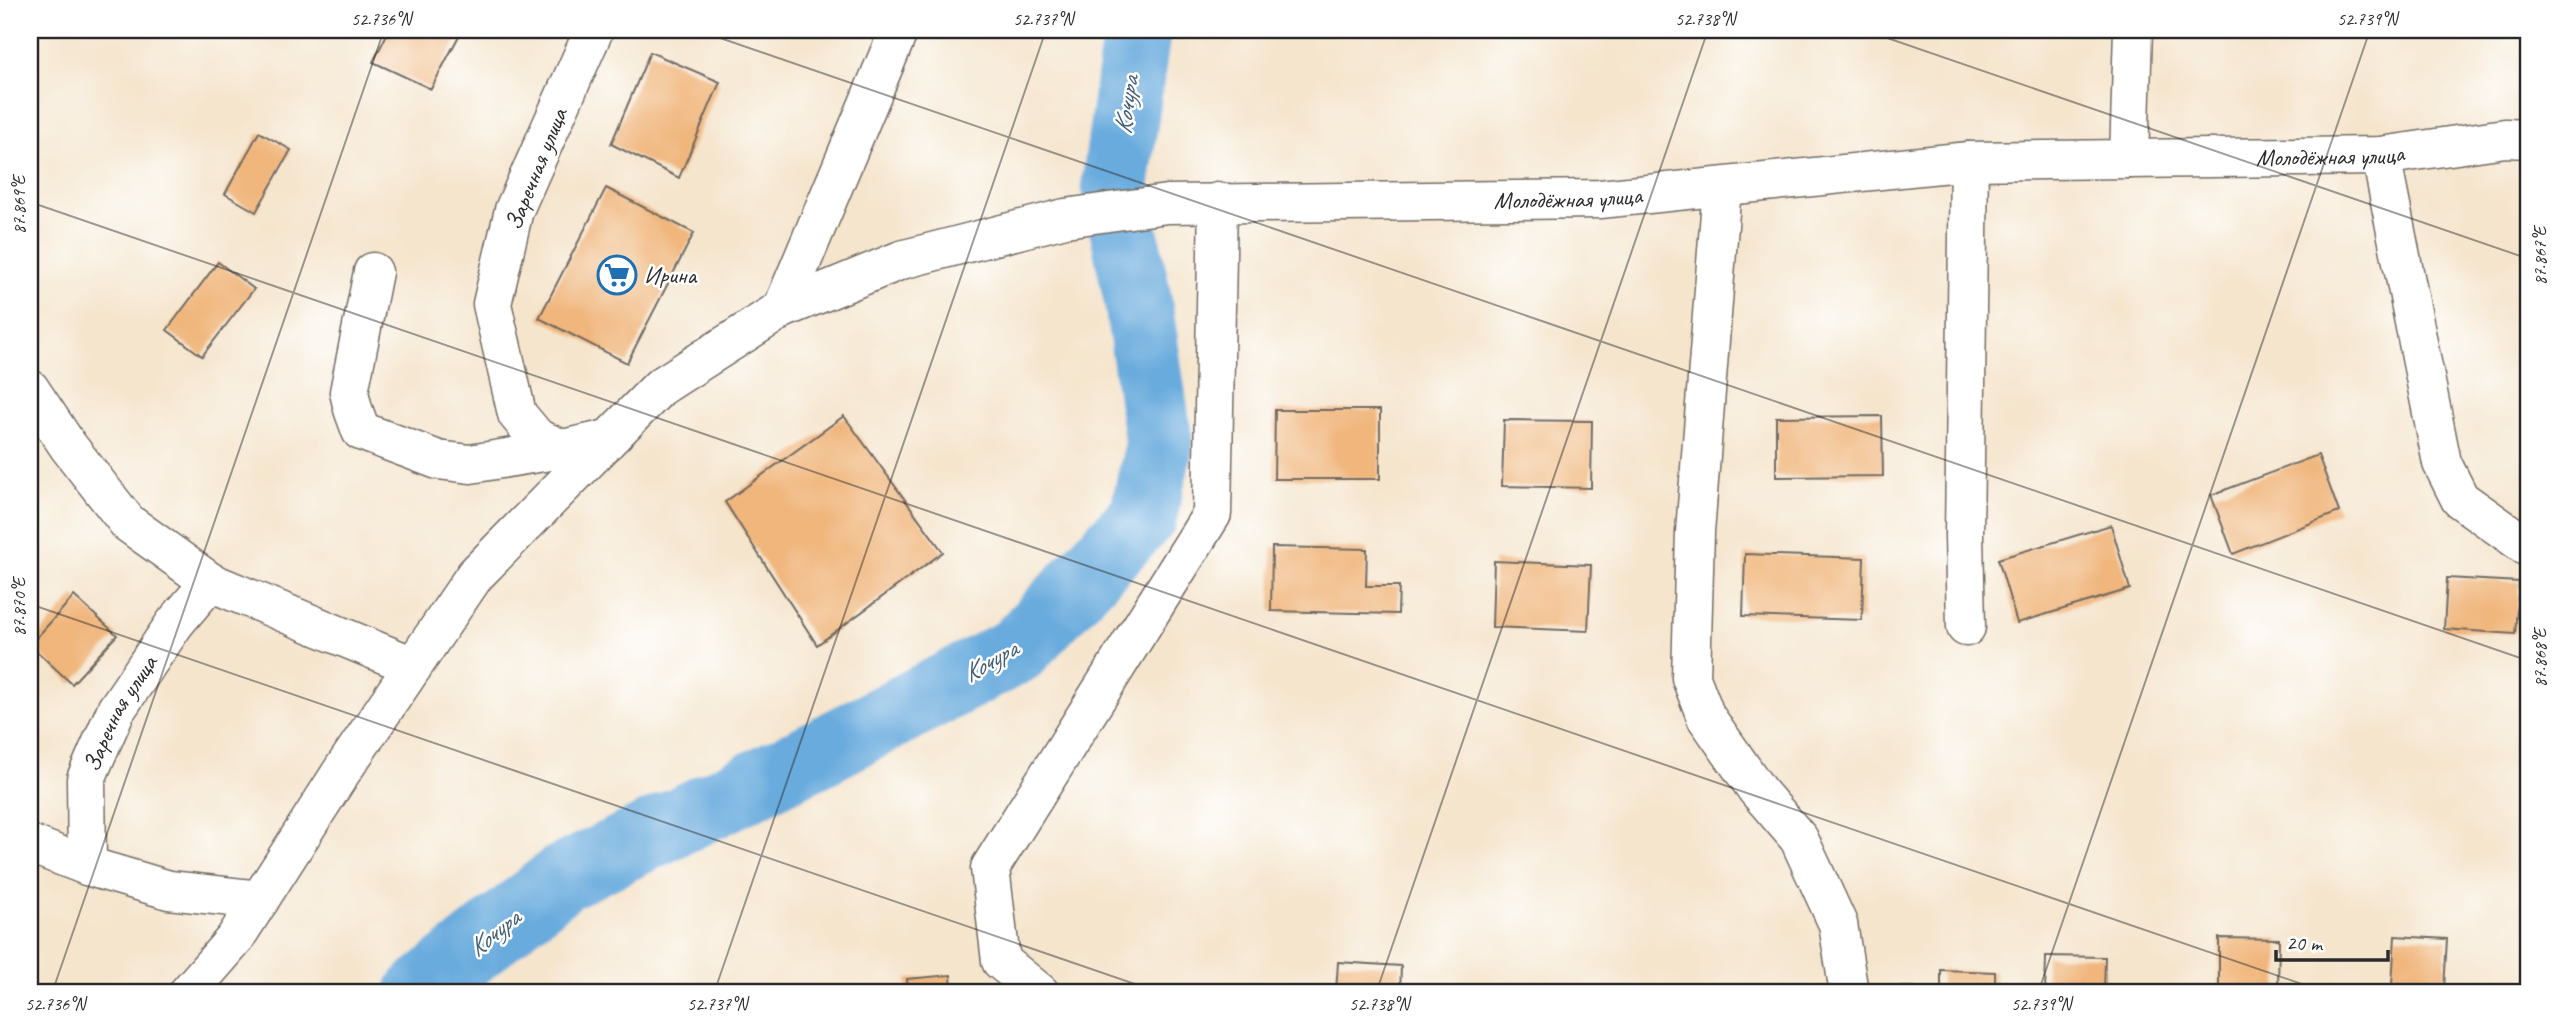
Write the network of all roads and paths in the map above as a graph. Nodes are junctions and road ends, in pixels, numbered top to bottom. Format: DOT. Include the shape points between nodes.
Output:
graph roads {
  1 [pos="594,30"];
  2 [pos="899,30"];
  3 [pos="2133,30"];
  4 [pos="2529,139"];
  5 [pos="2381,156"];
  6 [pos="2129,159"];
  7 [pos="1969,161"];
  8 [pos="1722,187"];
  9 [pos="1218,202"];
  10 [pos="373,272"];
  11 [pos="782,309"];
  12 [pos="30,388"];
  13 [pos="608,439"];
  14 [pos="562,449"];
  15 [pos="2529,548"];
  16 [pos="210,582"];
  17 [pos="1966,627"];
  18 [pos="413,666"];
  19 [pos="30,844"];
  20 [pos="87,866"];
  21 [pos="260,900"];
  22 [pos="188,993"];
  23 [pos="1040,993"];
  24 [pos="1849,993"];
  1 -- 14 [label="street, Заречная улица" via="514,211 492,304 517,414 537,438"];
  2 -- 11 [label="street"];
  3 -- 6 [label="street"];
  4 -- 5 [label="street, Молодёжная улица" via="2505,138"];
  5 -- 6 [label="street, Молодёжная улица"];
  5 -- 15 [label="street" via="2442,463 2460,499"];
  6 -- 7 [label="street, Молодёжная улица"];
  7 -- 8 [label="street, Молодёжная улица"];
  7 -- 17 [label="street"];
  8 -- 9 [label="street, Молодёжная улица" via="1600,199"];
  8 -- 24 [label="street" via="1695,532 1691,678 1706,717 1799,839 1838,924"];
  9 -- 11 [label="street, Молодёжная улица" via="1167,204 1065,219 901,260"];
  9 -- 23 [label="street" via="1212,514 990,869 1001,961"];
  10 -- 14 [label="street" via="349,392 361,430 438,460 470,464"];
  11 -- 13 [label="street, Молодёжная улица" via="660,387"];
  12 -- 16 [label="street" via="128,523"];
  13 -- 14 [label="street"];
  13 -- 18 [label="street, Молодёжная улица" via="475,575"];
  16 -- 18 [label="street"];
  16 -- 20 [label="street, Заречная улица" via="175,623 116,710 86,779"];
  18 -- 21 [label="street, Молодёжная улица"];
  19 -- 20 [label="street"];
  20 -- 21 [label="street" via="169,890"];
  21 -- 22 [label="street, Молодёжная улица" via="234,940"];
}
